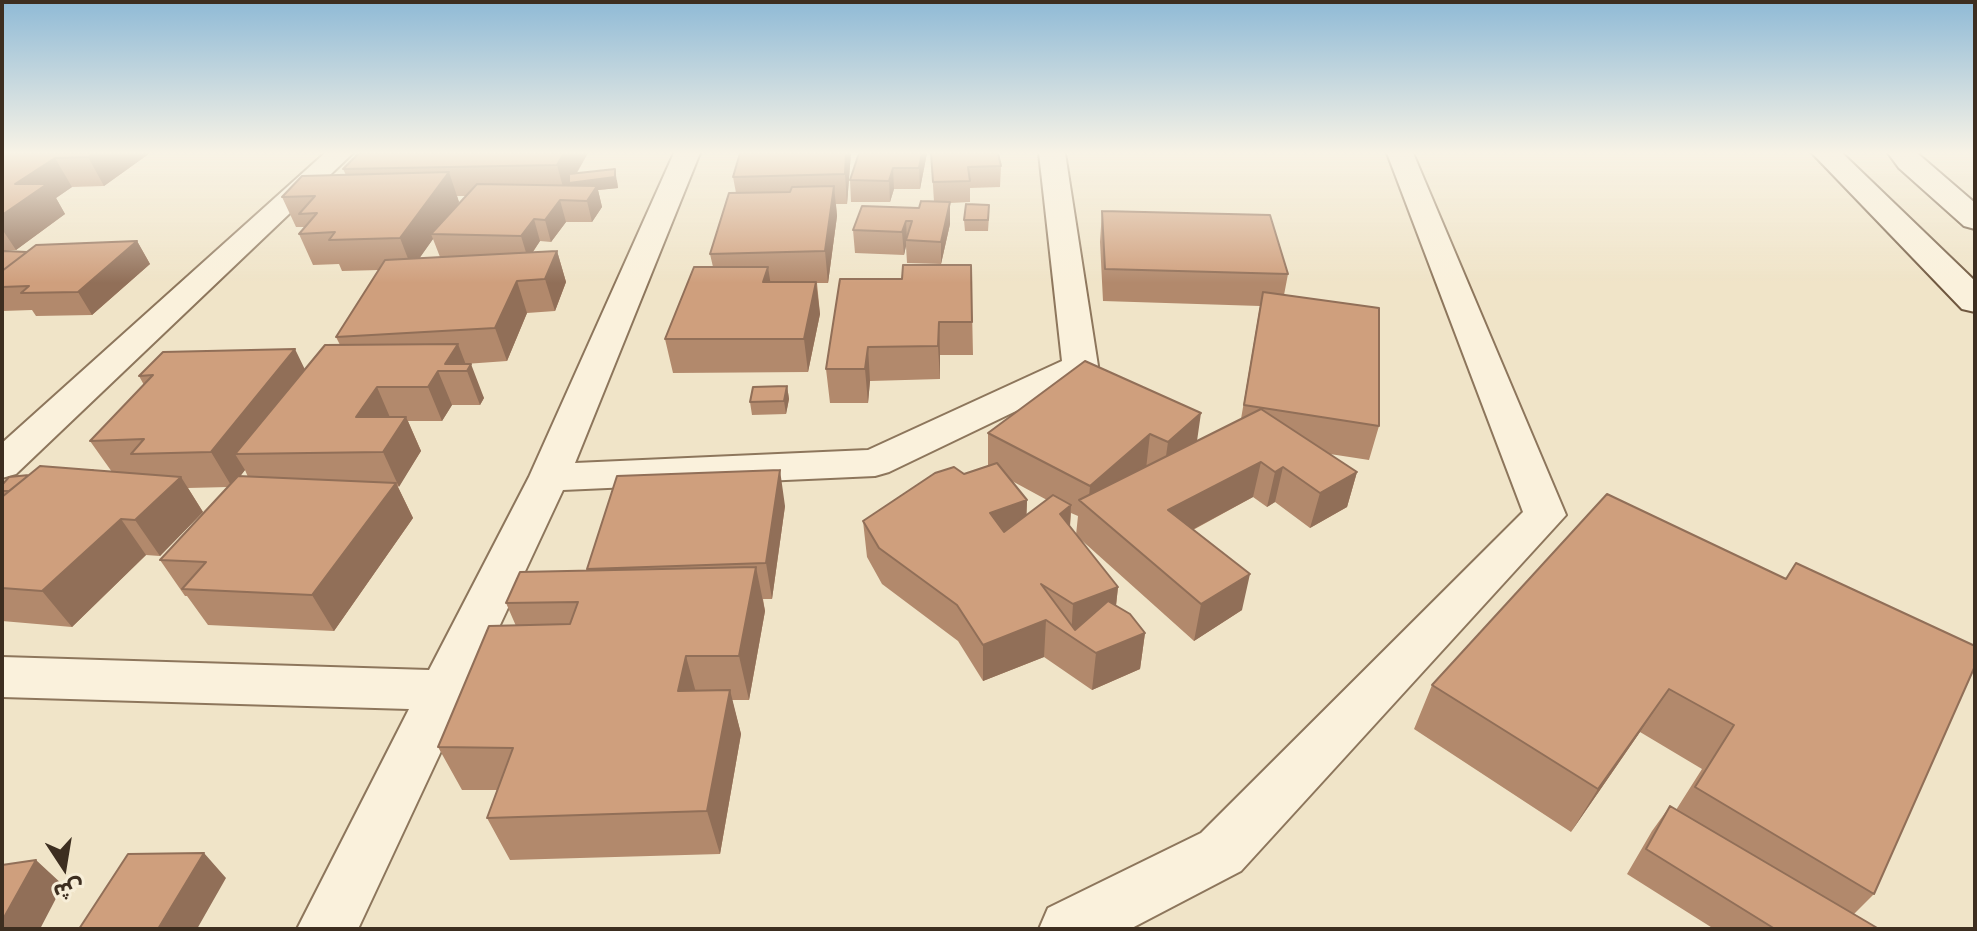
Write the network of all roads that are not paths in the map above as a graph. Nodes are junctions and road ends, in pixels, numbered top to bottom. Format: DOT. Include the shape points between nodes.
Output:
graph roads {
  1 [pos="293,196"];
  2 [pos="668,196"];
  3 [pos="1058,196"];
  4 [pos="1417,196"];
  5 [pos="1867,196"];
  6 [pos="1949,196"];
  7 [pos="1975,219"];
  8 [pos="1975,301"];
  9 [pos="2,465"];
  10 [pos="549,477"];
  11 [pos="2,677"];
  12 [pos="445,690"];
  13 [pos="327,929"];
  14 [pos="1069,929"];
  1 -- 9 [label="street"];
  2 -- 10 [label="street"];
  3 -- 10 [label="street" via="1080,366 875,463"];
  4 -- 14 [label="street" via="1545,515 1221,852"];
  5 -- 8 [label="street"];
  6 -- 7 [label="street"];
  10 -- 12 [label="street"];
  11 -- 12 [label="street"];
  12 -- 13 [label="street"];
}
